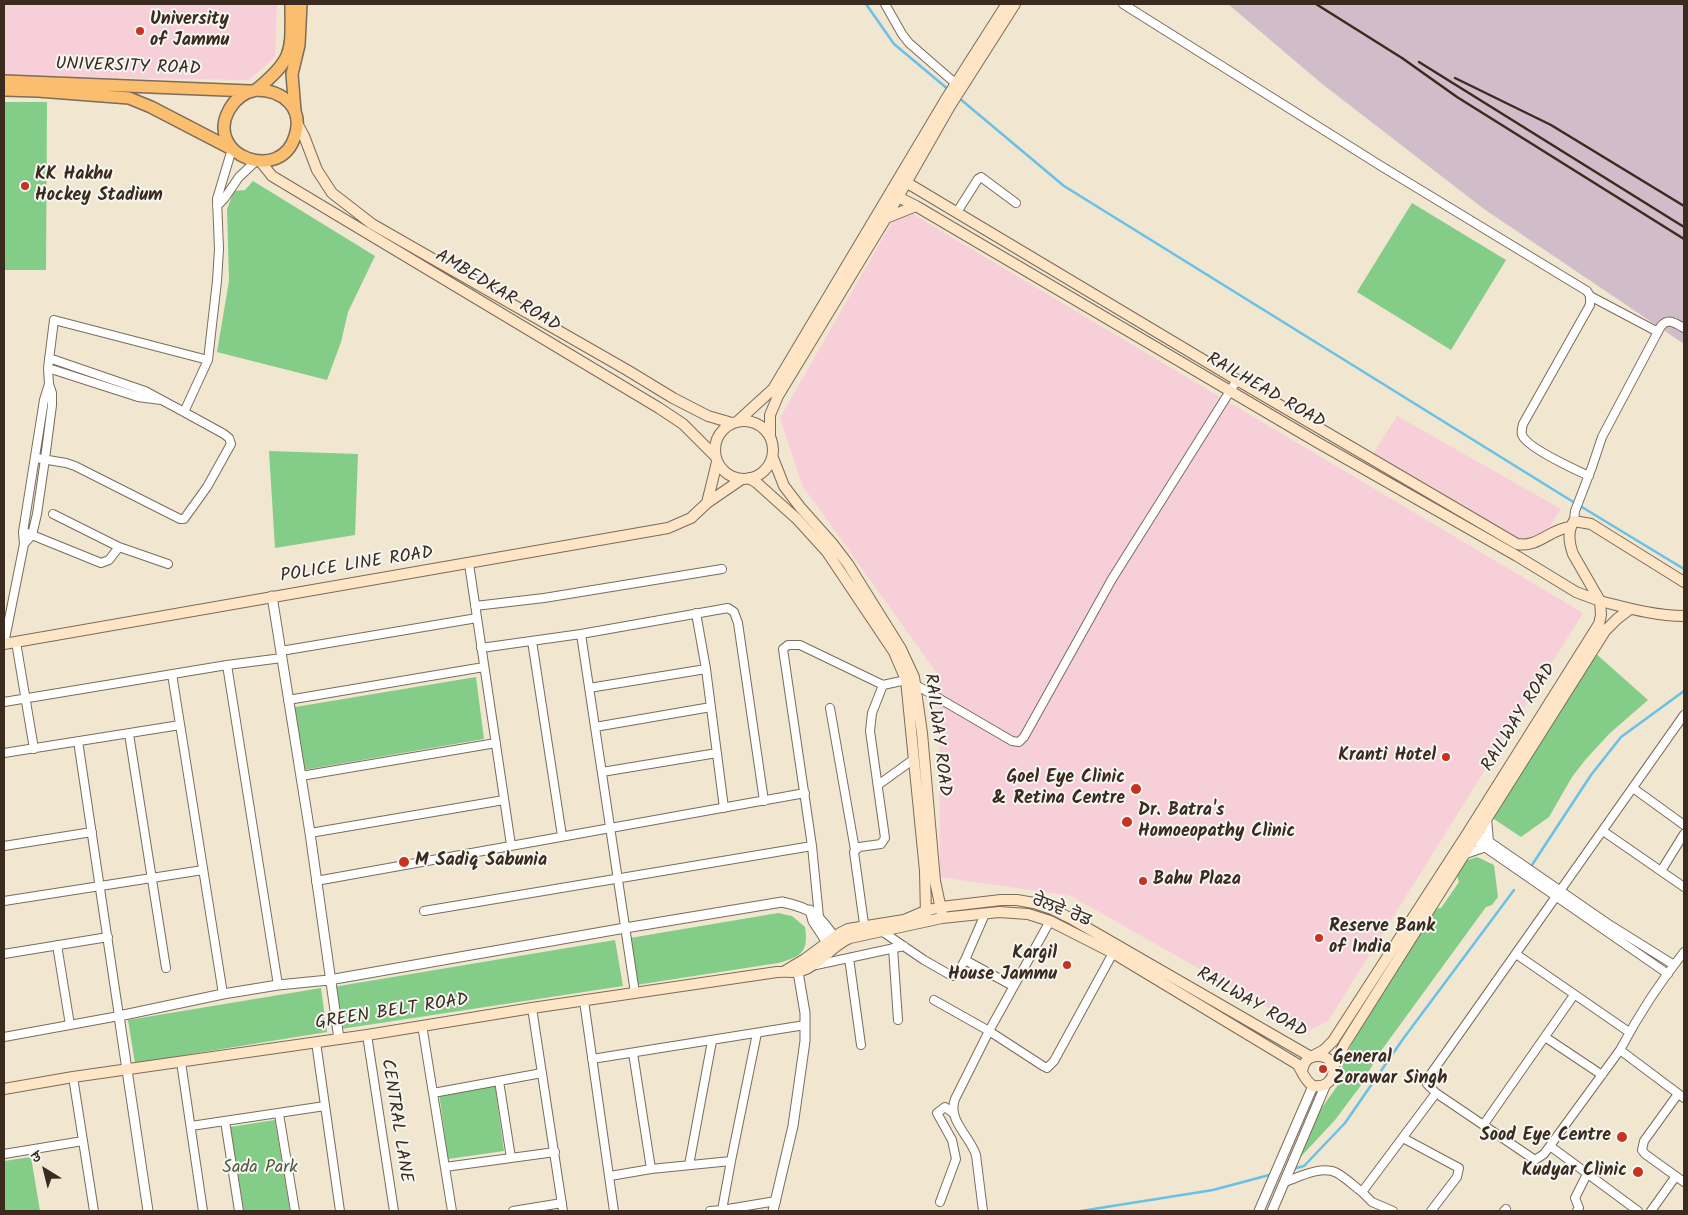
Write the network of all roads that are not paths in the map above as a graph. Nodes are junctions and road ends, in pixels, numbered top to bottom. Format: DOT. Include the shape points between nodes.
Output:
graph roads {
  1 [pos="291,4"];
  2 [pos="300,4"];
  3 [pos="885,4"];
  4 [pos="1007,4"];
  5 [pos="1015,4"];
  6 [pos="1123,4"];
  7 [pos="4,81"];
  8 [pos="956,87"];
  9 [pos="4,90"];
  10 [pos="253,90"];
  11 [pos="122,91"];
  12 [pos="949,103"];
  13 [pos="296,118"];
  14 [pos="231,148"];
  15 [pos="258,161"];
  16 [pos="914,169"];
  17 [pos="903,180"];
  18 [pos="922,192"];
  19 [pos="894,195"];
  20 [pos="1016,203"];
  21 [pos="217,206"];
  22 [pos="916,206"];
  23 [pos="957,212"];
  24 [pos="886,218"];
  25 [pos="1590,296"];
  26 [pos="1684,328"];
  27 [pos="1658,332"];
  28 [pos="49,358"];
  29 [pos="208,360"];
  30 [pos="48,368"];
  31 [pos="1237,380"];
  32 [pos="49,384"];
  33 [pos="1230,391"];
  34 [pos="161,400"];
  35 [pos="184,412"];
  36 [pos="735,422"];
  37 [pos="770,435"];
  38 [pos="1333,435"];
  39 [pos="1325,447"];
  40 [pos="36,458"];
  41 [pos="772,458"];
  42 [pos="45,459"];
  43 [pos="716,459"];
  44 [pos="1589,476"];
  45 [pos="745,478"];
  46 [pos="707,503"];
  47 [pos="52,514"];
  48 [pos="1573,520"];
  49 [pos="23,532"];
  50 [pos="32,535"];
  51 [pos="24,544"];
  52 [pos="119,547"];
  53 [pos="168,564"];
  54 [pos="469,564"];
  55 [pos="722,569"];
  56 [pos="1684,582"];
  57 [pos="272,596"];
  58 [pos="1600,601"];
  59 [pos="475,606"];
  60 [pos="1630,609"];
  61 [pos="696,614"];
  62 [pos="1684,616"];
  63 [pos="477,618"];
  64 [pos="581,634"];
  65 [pos="532,641"];
  66 [pos="16,642"];
  67 [pos="4,644"];
  68 [pos="481,648"];
  69 [pos="281,654"];
  70 [pos="227,665"];
  71 [pos="484,667"];
  72 [pos="706,669"];
  73 [pos="1573,673"];
  74 [pos="172,674"];
  75 [pos="906,680"];
  76 [pos="883,685"];
  77 [pos="916,685"];
  78 [pos="589,688"];
  79 [pos="26,699"];
  80 [pos="288,700"];
  81 [pos="4,702"];
  82 [pos="711,708"];
  83 [pos="830,708"];
  84 [pos="1684,715"];
  85 [pos="180,725"];
  86 [pos="595,727"];
  87 [pos="129,734"];
  88 [pos="78,741"];
  89 [pos="496,744"];
  90 [pos="34,749"];
  91 [pos="717,753"];
  92 [pos="4,754"];
  93 [pos="914,759"];
  94 [pos="602,772"];
  95 [pos="300,776"];
  96 [pos="878,786"];
  97 [pos="1633,788"];
  98 [pos="805,793"];
  99 [pos="504,800"];
  100 [pos="764,801"];
  101 [pos="724,808"];
  102 [pos="1487,818"];
  103 [pos="1684,825"];
  104 [pos="610,828"];
  105 [pos="1604,831"];
  106 [pos="92,832"];
  107 [pos="310,833"];
  108 [pos="1472,834"];
  109 [pos="1684,834"];
  110 [pos="562,836"];
  111 [pos="1487,844"];
  112 [pos="511,845"];
  113 [pos="4,846"];
  114 [pos="812,846"];
  115 [pos="855,850"];
  116 [pos="1463,855"];
  117 [pos="203,870"];
  118 [pos="1661,871"];
  119 [pos="618,878"];
  120 [pos="152,879"];
  121 [pos="316,882"];
  122 [pos="1684,886"];
  123 [pos="100,887"];
  124 [pos="1558,893"];
  125 [pos="4,901"];
  126 [pos="941,907"];
  127 [pos="810,910"];
  128 [pos="424,911"];
  129 [pos="925,911"];
  130 [pos="985,914"];
  131 [pos="819,917"];
  132 [pos="942,918"];
  133 [pos="1050,921"];
  134 [pos="927,922"];
  135 [pos="625,928"];
  136 [pos="865,931"];
  137 [pos="883,932"];
  138 [pos="108,937"];
  139 [pos="833,942"];
  140 [pos="57,945"];
  141 [pos="904,946"];
  142 [pos="893,948"];
  143 [pos="1113,952"];
  144 [pos="1684,952"];
  145 [pos="4,954"];
  146 [pos="1516,954"];
  147 [pos="848,958"];
  148 [pos="965,960"];
  149 [pos="812,966"];
  150 [pos="1674,966"];
  151 [pos="166,968"];
  152 [pos="797,969"];
  153 [pos="785,971"];
  154 [pos="1668,974"];
  155 [pos="329,980"];
  156 [pos="278,985"];
  157 [pos="1013,986"];
  158 [pos="635,993"];
  159 [pos="223,994"];
  160 [pos="1574,995"];
  161 [pos="934,1000"];
  162 [pos="584,1001"];
  163 [pos="532,1008"];
  164 [pos="119,1016"];
  165 [pos="898,1020"];
  166 [pos="70,1025"];
  167 [pos="422,1025"];
  168 [pos="806,1025"];
  169 [pos="989,1031"];
  170 [pos="1629,1032"];
  171 [pos="757,1033"];
  172 [pos="367,1035"];
  173 [pos="4,1037"];
  174 [pos="1545,1037"];
  175 [pos="339,1038"];
  176 [pos="712,1041"];
  177 [pos="316,1042"];
  178 [pos="861,1045"];
  179 [pos="1620,1050"];
  180 [pos="633,1053"];
  181 [pos="1311,1057"];
  182 [pos="592,1059"];
  183 [pos="181,1062"];
  184 [pos="1333,1068"];
  185 [pos="127,1070"];
  186 [pos="1302,1071"];
  187 [pos="542,1073"];
  188 [pos="1602,1075"];
  189 [pos="73,1077"];
  190 [pos="499,1081"];
  191 [pos="1326,1084"];
  192 [pos="1313,1086"];
  193 [pos="4,1089"];
  194 [pos="433,1093"];
  195 [pos="1436,1094"];
  196 [pos="1681,1096"];
  197 [pos="325,1106"];
  198 [pos="953,1113"];
  199 [pos="280,1114"];
  200 [pos="225,1121"];
  201 [pos="1484,1124"];
  202 [pos="191,1126"];
  203 [pos="1403,1138"];
  204 [pos="83,1141"];
  205 [pos="1550,1146"];
  206 [pos="555,1152"];
  207 [pos="4,1154"];
  208 [pos="511,1158"];
  209 [pos="731,1160"];
  210 [pos="689,1165"];
  211 [pos="445,1167"];
  212 [pos="650,1169"];
  213 [pos="1587,1174"];
  214 [pos="610,1176"];
  215 [pos="1676,1176"];
  216 [pos="1286,1180"];
  217 [pos="1684,1182"];
  218 [pos="1362,1192"];
  219 [pos="776,1201"];
  220 [pos="940,1202"];
  221 [pos="563,1207"];
  222 [pos="1261,1207"];
  223 [pos="722,1210"];
  224 [pos="94,1211"];
  225 [pos="148,1211"];
  226 [pos="203,1211"];
  227 [pos="239,1211"];
  228 [pos="295,1211"];
  229 [pos="338,1211"];
  230 [pos="394,1211"];
  231 [pos="452,1211"];
  232 [pos="517,1211"];
  233 [pos="614,1211"];
  234 [pos="710,1211"];
  235 [pos="773,1211"];
  236 [pos="983,1211"];
  237 [pos="1272,1211"];
  238 [pos="1393,1211"];
  239 [pos="1431,1211"];
  240 [pos="1577,1211"];
  241 [pos="1638,1211"];
  242 [pos="1651,1211"];
  1 -- 10 [label="main road" via="288,54 281,68"];
  2 -- 13 [label="main road" via="299,45 292,74"];
  3 -- 8 [label="street" via="909,43"];
  4 -- 8 [label="main road"];
  5 -- 8 [label="main road"];
  6 -- 25 [label="street" via="1381,166 1584,288"];
  7 -- 11 [label="main road, UNIVERSITY ROAD"];
  8 -- 12 [label="main road"];
  9 -- 11 [label="main road, UNIVERSITY ROAD"];
  10 -- 11 [label="main road, UNIVERSITY ROAD"];
  10 -- 13 [label="main road" via="280,94 288,101"];
  10 -- 14 [label="main road" via="238,99 226,115 225,134"];
  11 -- 14 [label="main road, UNIVERSITY ROAD"];
  12 -- 16 [label="main road"];
  12 -- 17 [label="main road"];
  13 -- 15 [label="main road" via="293,141 285,152 275,159"];
  13 -- 36 [label="main road" via="317,170 332,193 372,224 673,398 708,416"];
  14 -- 15 [label="main road"];
  14 -- 21 [label="street" via="218,191"];
  15 -- 21 [label="street" via="239,177"];
  15 -- 43 [label="main road, AMBEDKAR ROAD" via="272,176 659,408 683,424"];
  16 -- 17 [label="main road"];
  16 -- 18 [label="main road"];
  17 -- 18 [label="main road, RAILHEAD ROAD"];
  17 -- 19 [label="main road"];
  18 -- 23 [label="main road, RAILHEAD ROAD"];
  19 -- 22 [label="main road, RAILHEAD ROAD"];
  19 -- 24 [label="main road"];
  19 -- 36 [label="main road" via="773,389"];
  20 -- 23 [label="street" via="980,177"];
  21 -- 29 [label="street" via="217,281"];
  22 -- 24 [label="main road"];
  22 -- 33 [label="main road, RAILHEAD ROAD"];
  23 -- 31 [label="main road, RAILHEAD ROAD"];
  24 -- 37 [label="main road" via="778,396 770,415"];
  25 -- 27 [label="street"];
  25 -- 44 [label="street" via="1584,318 1522,430 1532,446"];
  26 -- 27 [label="street" via="1667,321"];
  27 -- 44 [label="street" via="1602,437"];
  28 -- 29 [label="street" via="54,320"];
  28 -- 30 [label="street"];
  28 -- 34 [label="street" via="145,391"];
  29 -- 35 [label="street"];
  30 -- 32 [label="street"];
  30 -- 34 [label="street" via="138,397"];
  31 -- 33 [label="street"];
  31 -- 38 [label="main road, RAILHEAD ROAD"];
  32 -- 40 [label="street"];
  32 -- 42 [label="street" via="52,399"];
  33 -- 39 [label="main road, RAILHEAD ROAD"];
  33 -- 77 [label="street" via="1112,579 1020,742 1012,741"];
  34 -- 35 [label="street"];
  35 -- 42 [label="street" via="224,434 231,444 184,519 75,466"];
  36 -- 37 [label="main road" via="754,422"];
  36 -- 43 [label="main road" via="723,430 716,441"];
  37 -- 41 [label="main road"];
  38 -- 39 [label="main road"];
  38 -- 48 [label="main road, RAILHEAD ROAD" via="1517,544 1540,541"];
  39 -- 58 [label="main road, RAILHEAD ROAD" via="1576,592"];
  40 -- 42 [label="street"];
  40 -- 49 [label="street"];
  41 -- 45 [label="main road" via="767,468 757,476"];
  41 -- 77 [label="main road, RAILWAY ROAD" via="784,486 848,564 902,649"];
  42 -- 50 [label="street"];
  43 -- 45 [label="main road" via="730,475"];
  43 -- 46 [label="main road"];
  44 -- 48 [label="street"];
  45 -- 46 [label="main road, POLICE LINE ROAD"];
  45 -- 75 [label="main road" via="757,483 828,552 894,652"];
  46 -- 54 [label="main road, POLICE LINE ROAD" via="691,518 668,528"];
  47 -- 52 [label="street"];
  48 -- 56 [label="main road" via="1603,530"];
  48 -- 58 [label="main road" via="1570,546"];
  49 -- 50 [label="street"];
  49 -- 51 [label="street"];
  50 -- 51 [label="street"];
  50 -- 52 [label="street" via="101,563 110,560"];
  51 -- 67 [label="street"];
  52 -- 53 [label="street"];
  54 -- 57 [label="main road, POLICE LINE ROAD"];
  54 -- 59 [label="street"];
  55 -- 59 [label="street"];
  57 -- 66 [label="main road, POLICE LINE ROAD"];
  57 -- 69 [label="street"];
  58 -- 60 [label="main road, RAILHEAD ROAD"];
  58 -- 73 [label="main road, RAILWAY ROAD" via="1599,624"];
  59 -- 63 [label="street"];
  60 -- 62 [label="main road, RAILHEAD ROAD"];
  60 -- 73 [label="main road" via="1604,631"];
  61 -- 64 [label="street"];
  61 -- 72 [label="street"];
  61 -- 100 [label="street" via="728,608 736,616"];
  63 -- 68 [label="street"];
  63 -- 69 [label="street"];
  64 -- 65 [label="street"];
  64 -- 78 [label="street"];
  65 -- 68 [label="street"];
  65 -- 110 [label="street"];
  66 -- 67 [label="main road, POLICE LINE ROAD"];
  66 -- 79 [label="street"];
  68 -- 71 [label="street"];
  69 -- 70 [label="street"];
  69 -- 80 [label="street"];
  70 -- 74 [label="street"];
  70 -- 156 [label="street"];
  71 -- 80 [label="street"];
  71 -- 89 [label="street"];
  72 -- 78 [label="street"];
  72 -- 82 [label="street"];
  73 -- 102 [label="main road"];
  73 -- 108 [label="main road, RAILWAY ROAD"];
  74 -- 79 [label="street"];
  74 -- 85 [label="street"];
  75 -- 76 [label="street"];
  75 -- 93 [label="main road"];
  76 -- 96 [label="street" via="872,713 870,731"];
  76 -- 98 [label="street" via="800,645 784,648 782,653"];
  77 -- 126 [label="main road, RAILWAY ROAD" via="935,881"];
  78 -- 86 [label="street"];
  79 -- 81 [label="street"];
  79 -- 90 [label="street"];
  80 -- 95 [label="street"];
  82 -- 86 [label="street"];
  82 -- 91 [label="street"];
  83 -- 115 [label="street"];
  84 -- 97 [label="street"];
  85 -- 87 [label="street"];
  85 -- 117 [label="street"];
  86 -- 94 [label="street"];
  87 -- 88 [label="street"];
  87 -- 120 [label="street"];
  88 -- 90 [label="street"];
  88 -- 106 [label="street"];
  89 -- 95 [label="street"];
  89 -- 99 [label="street"];
  90 -- 92 [label="street"];
  91 -- 94 [label="street"];
  91 -- 101 [label="street"];
  93 -- 96 [label="street"];
  93 -- 129 [label="main road" via="925,871"];
  94 -- 104 [label="street"];
  95 -- 107 [label="street"];
  96 -- 115 [label="street" via="884,841"];
  97 -- 103 [label="street"];
  97 -- 105 [label="street"];
  98 -- 100 [label="street"];
  98 -- 114 [label="street"];
  99 -- 107 [label="street"];
  99 -- 112 [label="street"];
  100 -- 101 [label="street"];
  101 -- 104 [label="street"];
  102 -- 108 [label="main road"];
  102 -- 111 [label="street"];
  104 -- 110 [label="street"];
  104 -- 119 [label="street"];
  105 -- 118 [label="street"];
  105 -- 124 [label="street"];
  106 -- 113 [label="street"];
  106 -- 123 [label="street"];
  107 -- 121 [label="street"];
  108 -- 111 [label="street"];
  108 -- 116 [label="main road"];
  108 -- 181 [label="main road, RAILWAY ROAD" via="1333,1042"];
  109 -- 118 [label="street"];
  110 -- 112 [label="street"];
  111 -- 116 [label="street"];
  111 -- 124 [label="street"];
  112 -- 121 [label="street"];
  114 -- 119 [label="street"];
  114 -- 131 [label="street"];
  115 -- 136 [label="street"];
  116 -- 184 [label="main road" via="1344,1045"];
  117 -- 120 [label="street"];
  117 -- 159 [label="street"];
  118 -- 122 [label="street"];
  119 -- 128 [label="street"];
  119 -- 135 [label="street"];
  120 -- 123 [label="street"];
  120 -- 151 [label="street"];
  121 -- 155 [label="street"];
  123 -- 125 [label="street"];
  123 -- 138 [label="street"];
  124 -- 146 [label="street"];
  124 -- 150 [label="street"];
  124 -- 154 [label="street"];
  126 -- 129 [label="main road, RAILWAY ROAD"];
  126 -- 132 [label="main road, RAILWAY ROAD"];
  126 -- 181 [label="main road, RAILWAY ROAD" via="1009,900 1052,909"];
  127 -- 131 [label="street"];
  127 -- 135 [label="street" via="782,902"];
  127 -- 139 [label="street" via="814,921"];
  129 -- 134 [label="main road"];
  129 -- 136 [label="main road, RAILWAY ROAD"];
  130 -- 132 [label="main road, ਰੇਲਵੇ ਰੋਡ"];
  130 -- 133 [label="main road, ਰੇਲਵੇ ਰੋਡ" via="1028,914"];
  130 -- 148 [label="street"];
  131 -- 139 [label="street"];
  132 -- 134 [label="main road, ਰੇਲਵੇ ਰੋਡ"];
  133 -- 143 [label="main road, ਰੇਲਵੇ ਰੋਡ"];
  133 -- 157 [label="street"];
  134 -- 137 [label="main road, ਰੇਲਵੇ ਰੋਡ"];
  135 -- 155 [label="street"];
  135 -- 158 [label="street"];
  136 -- 137 [label="main road, ਰੇਲਵੇ ਰੋਡ"];
  136 -- 139 [label="main road, RAILWAY ROAD" via="848,929"];
  137 -- 141 [label="street"];
  138 -- 140 [label="street"];
  138 -- 164 [label="street"];
  139 -- 149 [label="main road"];
  139 -- 152 [label="main road, RAILWAY ROAD"];
  140 -- 145 [label="street"];
  140 -- 166 [label="street"];
  141 -- 142 [label="street"];
  141 -- 148 [label="street" via="950,976"];
  142 -- 147 [label="street"];
  142 -- 165 [label="street"];
  143 -- 169 [label="street" via="1051,1066 1042,1066"];
  143 -- 186 [label="main road, ਰੇਲਵੇ ਰੋਡ" via="1297,1064"];
  144 -- 150 [label="street"];
  146 -- 160 [label="street"];
  146 -- 195 [label="street" via="1428,1078 1427,1084"];
  147 -- 149 [label="street"];
  147 -- 178 [label="street"];
  148 -- 157 [label="street"];
  149 -- 152 [label="main road"];
  150 -- 154 [label="street"];
  152 -- 153 [label="main road, RAILWAY ROAD"];
  152 -- 168 [label="street"];
  153 -- 158 [label="main road, GREEN BELT ROAD"];
  154 -- 170 [label="street"];
  155 -- 156 [label="street"];
  155 -- 175 [label="street"];
  156 -- 159 [label="street"];
  157 -- 169 [label="street"];
  158 -- 162 [label="main road, GREEN BELT ROAD"];
  159 -- 164 [label="street"];
  160 -- 170 [label="street"];
  160 -- 174 [label="street"];
  161 -- 169 [label="street"];
  162 -- 163 [label="main road, GREEN BELT ROAD"];
  162 -- 182 [label="street"];
  163 -- 167 [label="main road, GREEN BELT ROAD"];
  163 -- 187 [label="street"];
  164 -- 166 [label="street"];
  164 -- 185 [label="street"];
  166 -- 173 [label="street"];
  167 -- 172 [label="main road, GREEN BELT ROAD"];
  167 -- 194 [label="street"];
  168 -- 171 [label="street"];
  168 -- 219 [label="street" via="798,1097"];
  169 -- 198 [label="street" via="955,1099"];
  170 -- 179 [label="street"];
  171 -- 176 [label="street"];
  171 -- 209 [label="street"];
  172 -- 175 [label="main road, GREEN BELT ROAD"];
  172 -- 230 [label="street, CENTRAL LANE"];
  174 -- 188 [label="street"];
  174 -- 201 [label="street"];
  175 -- 177 [label="main road, GREEN BELT ROAD"];
  176 -- 180 [label="street"];
  176 -- 210 [label="street"];
  177 -- 183 [label="main road, GREEN BELT ROAD"];
  177 -- 197 [label="street"];
  179 -- 188 [label="street"];
  179 -- 196 [label="street"];
  180 -- 182 [label="street"];
  180 -- 212 [label="street"];
  181 -- 184 [label="main road" via="1323,1056"];
  181 -- 186 [label="main road"];
  182 -- 214 [label="street"];
  183 -- 185 [label="main road, GREEN BELT ROAD"];
  183 -- 202 [label="street"];
  184 -- 191 [label="main road" via="1333,1076"];
  185 -- 189 [label="main road, GREEN BELT ROAD"];
  185 -- 225 [label="street"];
  186 -- 192 [label="main road" via="1304,1078"];
  187 -- 190 [label="street"];
  187 -- 206 [label="street"];
  188 -- 205 [label="street"];
  189 -- 193 [label="main road, GREEN BELT ROAD"];
  189 -- 204 [label="street"];
  190 -- 194 [label="street"];
  190 -- 208 [label="street"];
  191 -- 192 [label="main road"];
  191 -- 216 [label="street"];
  192 -- 222 [label="street"];
  194 -- 211 [label="street"];
  195 -- 201 [label="street"];
  195 -- 203 [label="street"];
  196 -- 215 [label="street" via="1642,1146 1645,1154"];
  197 -- 199 [label="street"];
  197 -- 229 [label="street"];
  198 -- 220 [label="street" via="947,1107 940,1109 937,1115 952,1140 956,1159"];
  198 -- 236 [label="street" via="974,1149"];
  199 -- 200 [label="street"];
  199 -- 228 [label="street"];
  200 -- 202 [label="street"];
  200 -- 227 [label="street"];
  201 -- 205 [label="street" via="1532,1159 1539,1159"];
  202 -- 226 [label="street"];
  203 -- 218 [label="street"];
  203 -- 239 [label="street" via="1459,1168 1457,1177"];
  204 -- 207 [label="street"];
  204 -- 224 [label="street"];
  205 -- 213 [label="street"];
  206 -- 208 [label="street"];
  206 -- 221 [label="street"];
  208 -- 211 [label="street"];
  209 -- 210 [label="street"];
  209 -- 223 [label="street"];
  210 -- 212 [label="street"];
  211 -- 231 [label="street"];
  212 -- 214 [label="street"];
  213 -- 240 [label="street" via="1575,1198"];
  213 -- 241 [label="street"];
  214 -- 233 [label="street"];
  215 -- 217 [label="street"];
  215 -- 242 [label="street"];
  216 -- 218 [label="street" via="1328,1170 1339,1174"];
  216 -- 237 [label="street"];
  218 -- 238 [label="street" via="1372,1202"];
  219 -- 223 [label="street"];
  219 -- 235 [label="street"];
  221 -- 232 [label="street"];
  223 -- 234 [label="street"];
}
